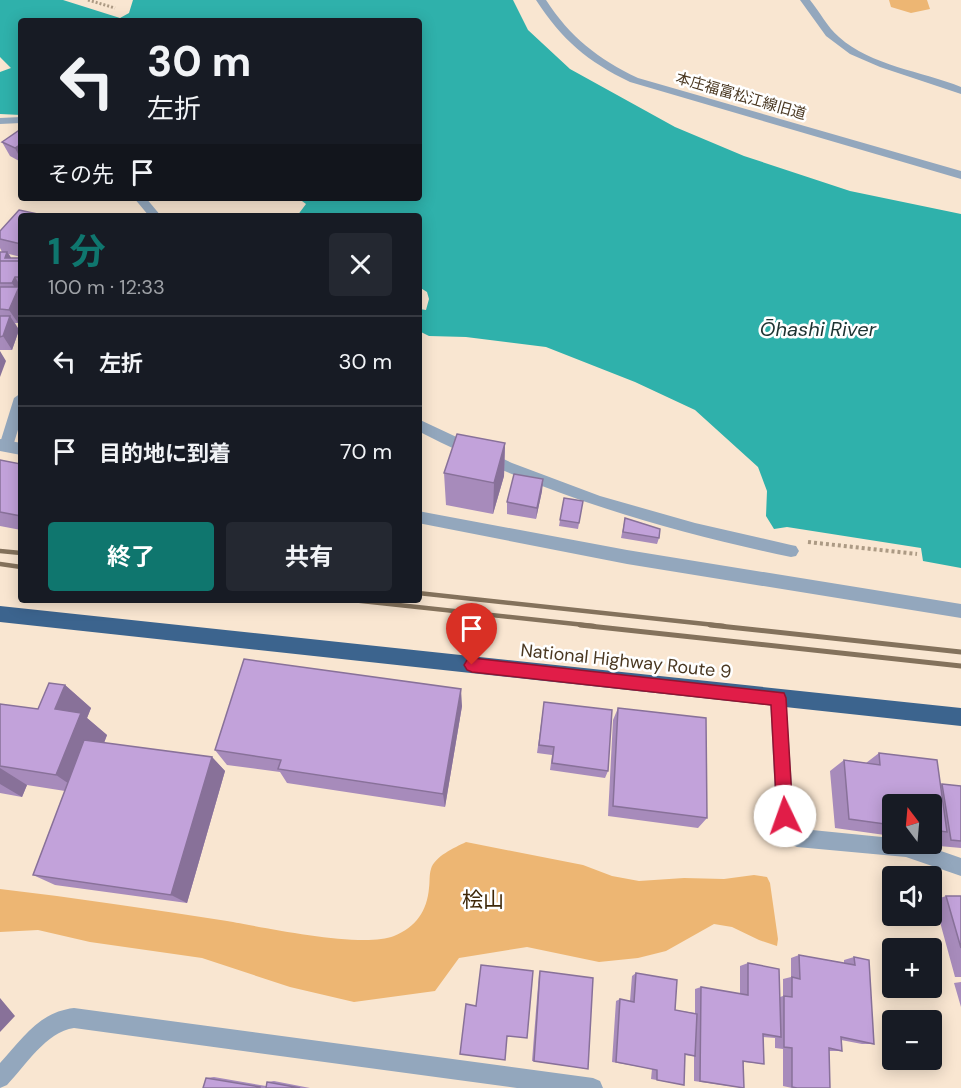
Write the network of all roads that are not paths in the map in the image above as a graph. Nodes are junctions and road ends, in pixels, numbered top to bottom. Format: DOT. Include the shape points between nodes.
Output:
graph roads {
  1 [pos="541,0"];
  2 [pos="805,0"];
  3 [pos="961,91"];
  4 [pos="18,120"];
  5 [pos="0,121"];
  6 [pos="961,175"];
  7 [pos="142,201"];
  8 [pos="152,213"];
  9 [pos="18,406"];
  10 [pos="422,426"];
  11 [pos="3,445"];
  12 [pos="18,448"];
  13 [pos="422,519"];
  14 [pos="791,551"];
  15 [pos="961,611"];
  16 [pos="0,614"];
  17 [pos="778,698"];
  18 [pos="961,717"];
  19 [pos="961,867"];
  20 [pos="0,1078"];
  21 [pos="593,1088"];
  1 -- 6 [label="street, 本庄福富松江線旧道" via="568,39 598,63 634,80"];
  2 -- 3 [label="street" via="841,44"];
  4 -- 5 [label="street"];
  7 -- 8 [label="street"];
  9 -- 11 [label="street"];
  10 -- 14 [label="street" via="572,494 712,535"];
  11 -- 12 [label="street"];
  13 -- 15 [label="street" via="627,557"];
  16 -- 17 [label="highway, National Highway Route 9"];
  17 -- 18 [label="highway, National Highway Route 9"];
  17 -- 19 [label="street" via="785,816 797,838 906,848"];
  20 -- 21 [label="street" via="44,1030 58,1020 74,1018"];
}
